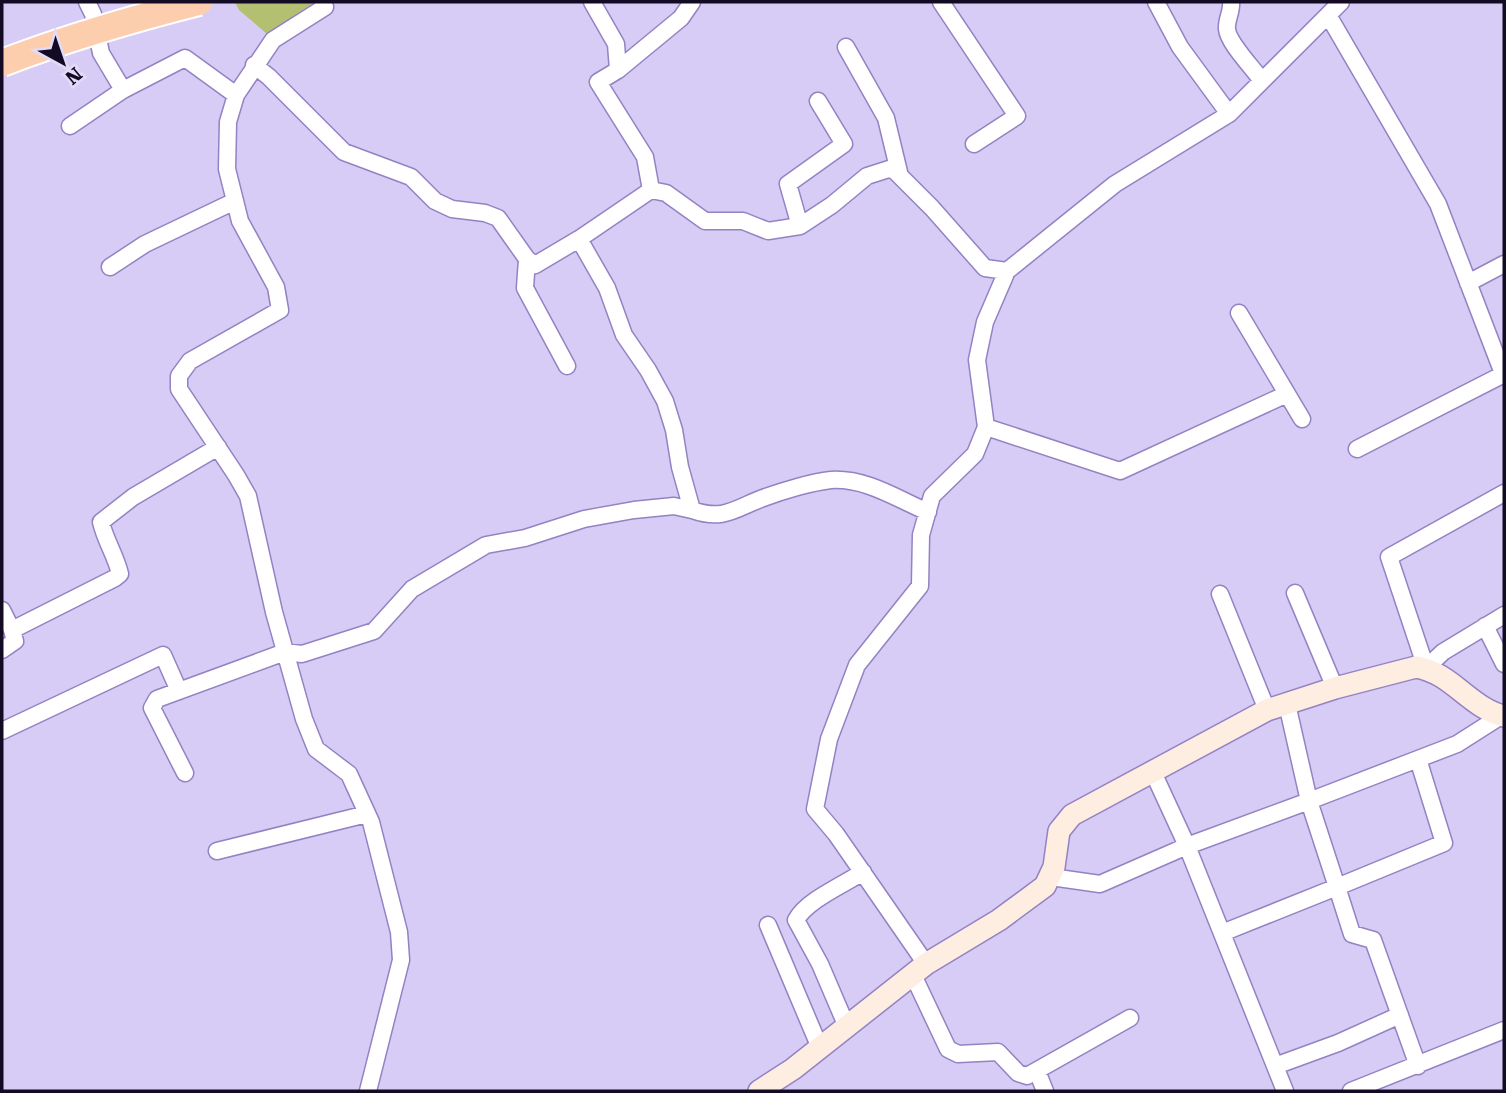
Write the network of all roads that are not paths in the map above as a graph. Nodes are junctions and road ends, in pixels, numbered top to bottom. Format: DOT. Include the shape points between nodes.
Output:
graph roads {
  1 [pos="86,2"];
  2 [pos="200,2"];
  3 [pos="323,2"];
  4 [pos="592,2"];
  5 [pos="692,2"];
  6 [pos="941,2"];
  7 [pos="1156,2"];
  8 [pos="1231,2"];
  9 [pos="1341,2"];
  10 [pos="1328,15"];
  11 [pos="846,47"];
  12 [pos="2,64"];
  13 [pos="254,65"];
  14 [pos="618,70"];
  15 [pos="1262,81"];
  16 [pos="123,90"];
  17 [pos="236,95"];
  18 [pos="818,101"];
  19 [pos="1230,114"];
  20 [pos="70,126"];
  21 [pos="974,144"];
  22 [pos="899,172"];
  23 [pos="651,190"];
  24 [pos="235,201"];
  25 [pos="800,226"];
  26 [pos="579,239"];
  27 [pos="527,259"];
  28 [pos="1504,264"];
  29 [pos="110,267"];
  30 [pos="1006,271"];
  31 [pos="1468,283"];
  32 [pos="1239,313"];
  33 [pos="567,366"];
  34 [pos="1504,375"];
  35 [pos="1287,394"];
  36 [pos="1302,418"];
  37 [pos="986,427"];
  38 [pos="218,447"];
  39 [pos="1357,449"];
  40 [pos="1503,498"];
  41 [pos="692,510"];
  42 [pos="928,512"];
  43 [pos="1295,593"];
  44 [pos="1220,594"];
  45 [pos="2,610"];
  46 [pos="1504,615"];
  47 [pos="1485,626"];
  48 [pos="12,630"];
  49 [pos="2,650"];
  50 [pos="285,652"];
  51 [pos="1504,664"];
  52 [pos="1426,668"];
  53 [pos="1335,688"];
  54 [pos="179,691"];
  55 [pos="1277,707"];
  56 [pos="1503,716"];
  57 [pos="2,731"];
  58 [pos="1418,759"];
  59 [pos="1152,770"];
  60 [pos="185,773"];
  61 [pos="1309,801"];
  62 [pos="367,814"];
  63 [pos="1186,846"];
  64 [pos="217,852"];
  65 [pos="863,873"];
  66 [pos="1051,877"];
  67 [pos="1337,887"];
  68 [pos="768,925"];
  69 [pos="1222,933"];
  70 [pos="920,970"];
  71 [pos="1400,1015"];
  72 [pos="1130,1018"];
  73 [pos="847,1027"];
  74 [pos="1504,1030"];
  75 [pos="820,1048"];
  76 [pos="1275,1066"];
  77 [pos="1418,1066"];
  78 [pos="1037,1071"];
  79 [pos="368,1091"];
  80 [pos="759,1091"];
  81 [pos="1045,1091"];
  82 [pos="1285,1091"];
  83 [pos="1351,1091"];
  1 -- 16 [label="street" via="102,53"];
  2 -- 12 [label="highway, bridge" via="57,42"];
  3 -- 13 [label="street" via="325,7 273,40"];
  4 -- 14 [label="street" via="617,44"];
  5 -- 14 [label="street" via="681,18"];
  6 -- 21 [label="street" via="1017,116"];
  7 -- 19 [label="street" via="1180,47"];
  8 -- 15 [label="street" via="1229,36"];
  9 -- 10 [label="street"];
  10 -- 15 [label="street"];
  10 -- 31 [label="street" via="1438,204"];
  11 -- 22 [label="street" via="886,118"];
  13 -- 17 [label="street"];
  13 -- 27 [label="street" via="344,152 411,177 435,201 452,209 498,218"];
  14 -- 23 [label="street" via="598,82 645,157"];
  15 -- 19 [label="street"];
  16 -- 17 [label="street" via="185,58"];
  16 -- 20 [label="street"];
  17 -- 24 [label="street" via="228,122 228,169"];
  18 -- 25 [label="street" via="844,144 788,184"];
  19 -- 30 [label="street" via="1115,184"];
  22 -- 25 [label="street" via="892,168 866,176"];
  22 -- 30 [label="street" via="985,268"];
  23 -- 25 [label="street" via="666,193 705,221 743,221 768,231"];
  23 -- 26 [label="street"];
  24 -- 29 [label="street" via="145,244"];
  24 -- 38 [label="street" via="240,222 276,287 280,310 190,361 179,376 179,389"];
  26 -- 27 [label="street" via="535,265"];
  26 -- 41 [label="street" via="607,288 624,335 664,401"];
  27 -- 33 [label="street" via="525,288"];
  28 -- 31 [label="street"];
  30 -- 37 [label="street" via="985,323 977,360"];
  31 -- 34 [label="street"];
  32 -- 35 [label="street"];
  34 -- 39 [label="street"];
  35 -- 36 [label="street"];
  35 -- 37 [label="street" via="1120,471"];
  37 -- 42 [label="street" via="975,454 932,496"];
  38 -- 48 [label="street" via="132,496 101,522 120,575"];
  38 -- 50 [label="street" via="248,496"];
  40 -- 52 [label="street" via="1389,557"];
  41 -- 42 [label="street" via="709,516 728,514 763,498 832,480 882,490"];
  41 -- 50 [label="street" via="674,506 634,510 486,545 412,589 373,631 302,654"];
  42 -- 65 [label="street" via="921,535 920,586 857,665 829,739 815,809"];
  43 -- 53 [label="street"];
  44 -- 55 [label="street"];
  45 -- 48 [label="street"];
  46 -- 47 [label="street"];
  47 -- 51 [label="street"];
  47 -- 52 [label="street"];
  48 -- 49 [label="street" via="15,641"];
  50 -- 54 [label="street"];
  50 -- 62 [label="street" via="316,749 349,774"];
  52 -- 53 [label="main road" via="1405,668"];
  52 -- 56 [label="main road"];
  53 -- 55 [label="main road"];
  54 -- 57 [label="street" via="163,656"];
  54 -- 60 [label="street" via="157,699 152,708"];
  55 -- 59 [label="main road"];
  55 -- 61 [label="street"];
  56 -- 58 [label="street" via="1457,744"];
  58 -- 61 [label="street"];
  58 -- 67 [label="street" via="1444,843"];
  59 -- 63 [label="street"];
  59 -- 66 [label="main road" via="1063,823"];
  61 -- 63 [label="street"];
  61 -- 67 [label="street"];
  62 -- 64 [label="street"];
  62 -- 79 [label="street" via="399,932 401,960"];
  63 -- 66 [label="street" via="1100,884"];
  63 -- 69 [label="street"];
  65 -- 70 [label="street"];
  65 -- 73 [label="street" via="801,911 796,920"];
  66 -- 70 [label="main road" via="1008,914"];
  67 -- 69 [label="street"];
  67 -- 71 [label="street" via="1352,934 1373,940"];
  68 -- 75 [label="street"];
  69 -- 76 [label="street"];
  70 -- 73 [label="main road"];
  70 -- 78 [label="street" via="948,1049 958,1054 998,1052 1018,1073 1027,1076"];
  71 -- 76 [label="street"];
  71 -- 77 [label="street"];
  72 -- 78 [label="street"];
  73 -- 75 [label="main road"];
  74 -- 77 [label="street"];
  75 -- 80 [label="main road"];
  76 -- 82 [label="street"];
  77 -- 83 [label="street"];
  78 -- 81 [label="street"];
}
